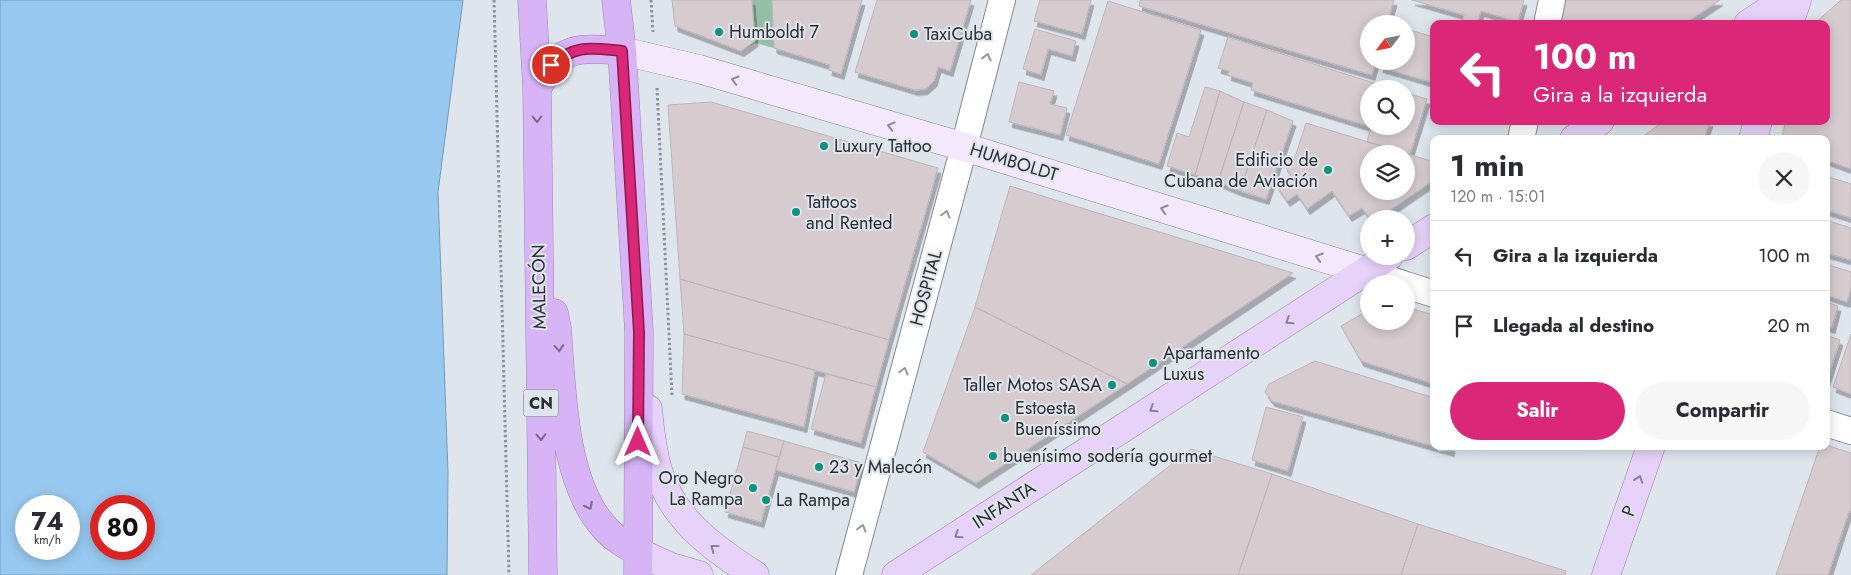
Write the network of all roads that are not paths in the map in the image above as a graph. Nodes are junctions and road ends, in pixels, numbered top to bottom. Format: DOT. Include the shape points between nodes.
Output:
graph roads {
  1 [pos="532,0"];
  2 [pos="616,0"];
  3 [pos="1002,0"];
  4 [pos="1552,0"];
  5 [pos="1784,0"];
  6 [pos="1797,0"];
  7 [pos="1548,20"];
  8 [pos="1754,20"];
  9 [pos="1790,20"];
  10 [pos="622,51"];
  11 [pos="537,88"];
  12 [pos="1594,125"];
  13 [pos="1580,135"];
  14 [pos="964,147"];
  15 [pos="538,231"];
  16 [pos="1430,231"];
  17 [pos="1415,240"];
  18 [pos="1375,265"];
  19 [pos="1365,271"];
  20 [pos="1377,275"];
  21 [pos="1415,287"];
  22 [pos="1430,293"];
  23 [pos="639,332"];
  24 [pos="1830,424"];
  25 [pos="1851,431"];
  26 [pos="1650,450"];
  27 [pos="638,564"];
  28 [pos="919,566"];
  29 [pos="543,575"];
  30 [pos="699,575"];
  31 [pos="755,575"];
  32 [pos="849,575"];
  33 [pos="896,575"];
  34 [pos="1606,575"];
  1 -- 11 [label="highway, MALECÓN / CN"];
  2 -- 10 [label="highway"];
  14 -- 3 [label="street, HOSPITAL, one-way"];
  4 -- 7 [label="street"];
  5 -- 8 [label="main road"];
  6 -- 9 [label="main road"];
  10 -- 11 [label="highway" via="586,48 564,54 551,65"];
  14 -- 10 [label="street, HUMBOLDT, one-way" via="699,69"];
  10 -- 23 [label="highway"];
  11 -- 15 [label="highway, MALECÓN / CN, one-way"];
  12 -- 13 [label="main road"];
  19 -- 14 [label="street, HUMBOLDT, one-way"];
  32 -- 14 [label="street, HOSPITAL, one-way"];
  15 -- 27 [label="highway, one-way" via="557,328 572,460 592,511"];
  15 -- 29 [label="highway, MALECÓN / CN, one-way"];
  16 -- 17 [label="main road"];
  18 -- 19 [label="main road, INFANTA"];
  19 -- 20 [label="street, HUMBOLDT"];
  19 -- 28 [label="main road, INFANTA, one-way"];
  21 -- 22 [label="street, HUMBOLDT"];
  23 -- 27 [label="highway"];
  31 -- 23 [label="main road, one-way" via="705,541 687,522 658,472"];
  24 -- 25 [label="street"];
  34 -- 26 [label="main road, P, one-way"];
  27 -- 30 [label="main road" via="671,567"];
  28 -- 33 [label="main road, INFANTA"];
}
